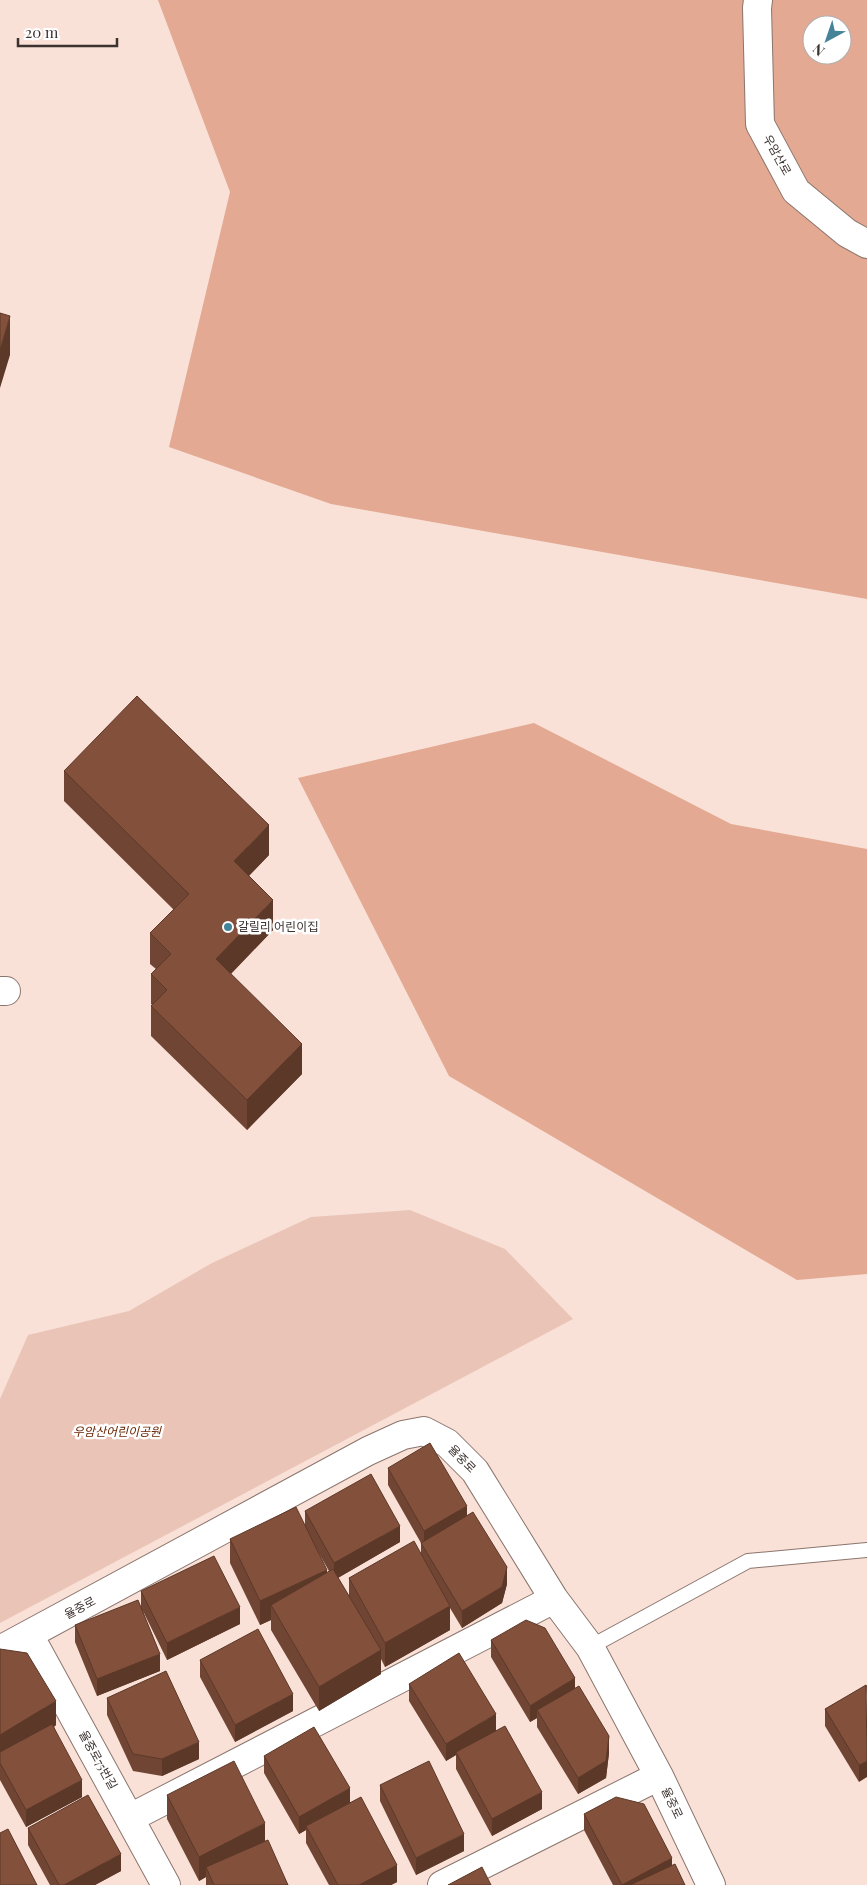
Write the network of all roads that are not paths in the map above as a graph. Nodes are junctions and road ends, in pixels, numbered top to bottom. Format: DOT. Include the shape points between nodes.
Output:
graph roads {
  1 [pos="758,0"];
  2 [pos="867,244"];
  3 [pos="867,1550"];
  4 [pos="554,1600"];
  5 [pos="29,1635"];
  6 [pos="590,1647"];
  7 [pos="0,1650"];
  8 [pos="659,1776"];
  9 [pos="130,1818"];
  10 [pos="166,1885"];
  11 [pos="442,1885"];
  12 [pos="712,1885"];
  1 -- 2 [label="street, 우암산로" via="760,124 796,191 846,233"];
  3 -- 6 [label="lane" via="748,1561"];
  4 -- 5 [label="street, 율중로" via="475,1470 447,1443 424,1431 403,1435 368,1451"];
  4 -- 6 [label="street, 율중로"];
  4 -- 9 [label="street"];
  5 -- 7 [label="street, 율중로"];
  5 -- 9 [label="street, 율중로75번길"];
  6 -- 8 [label="street, 율중로"];
  8 -- 11 [label="street"];
  8 -- 12 [label="street, 율중로"];
  9 -- 10 [label="street, 율중로75번길"];
}
